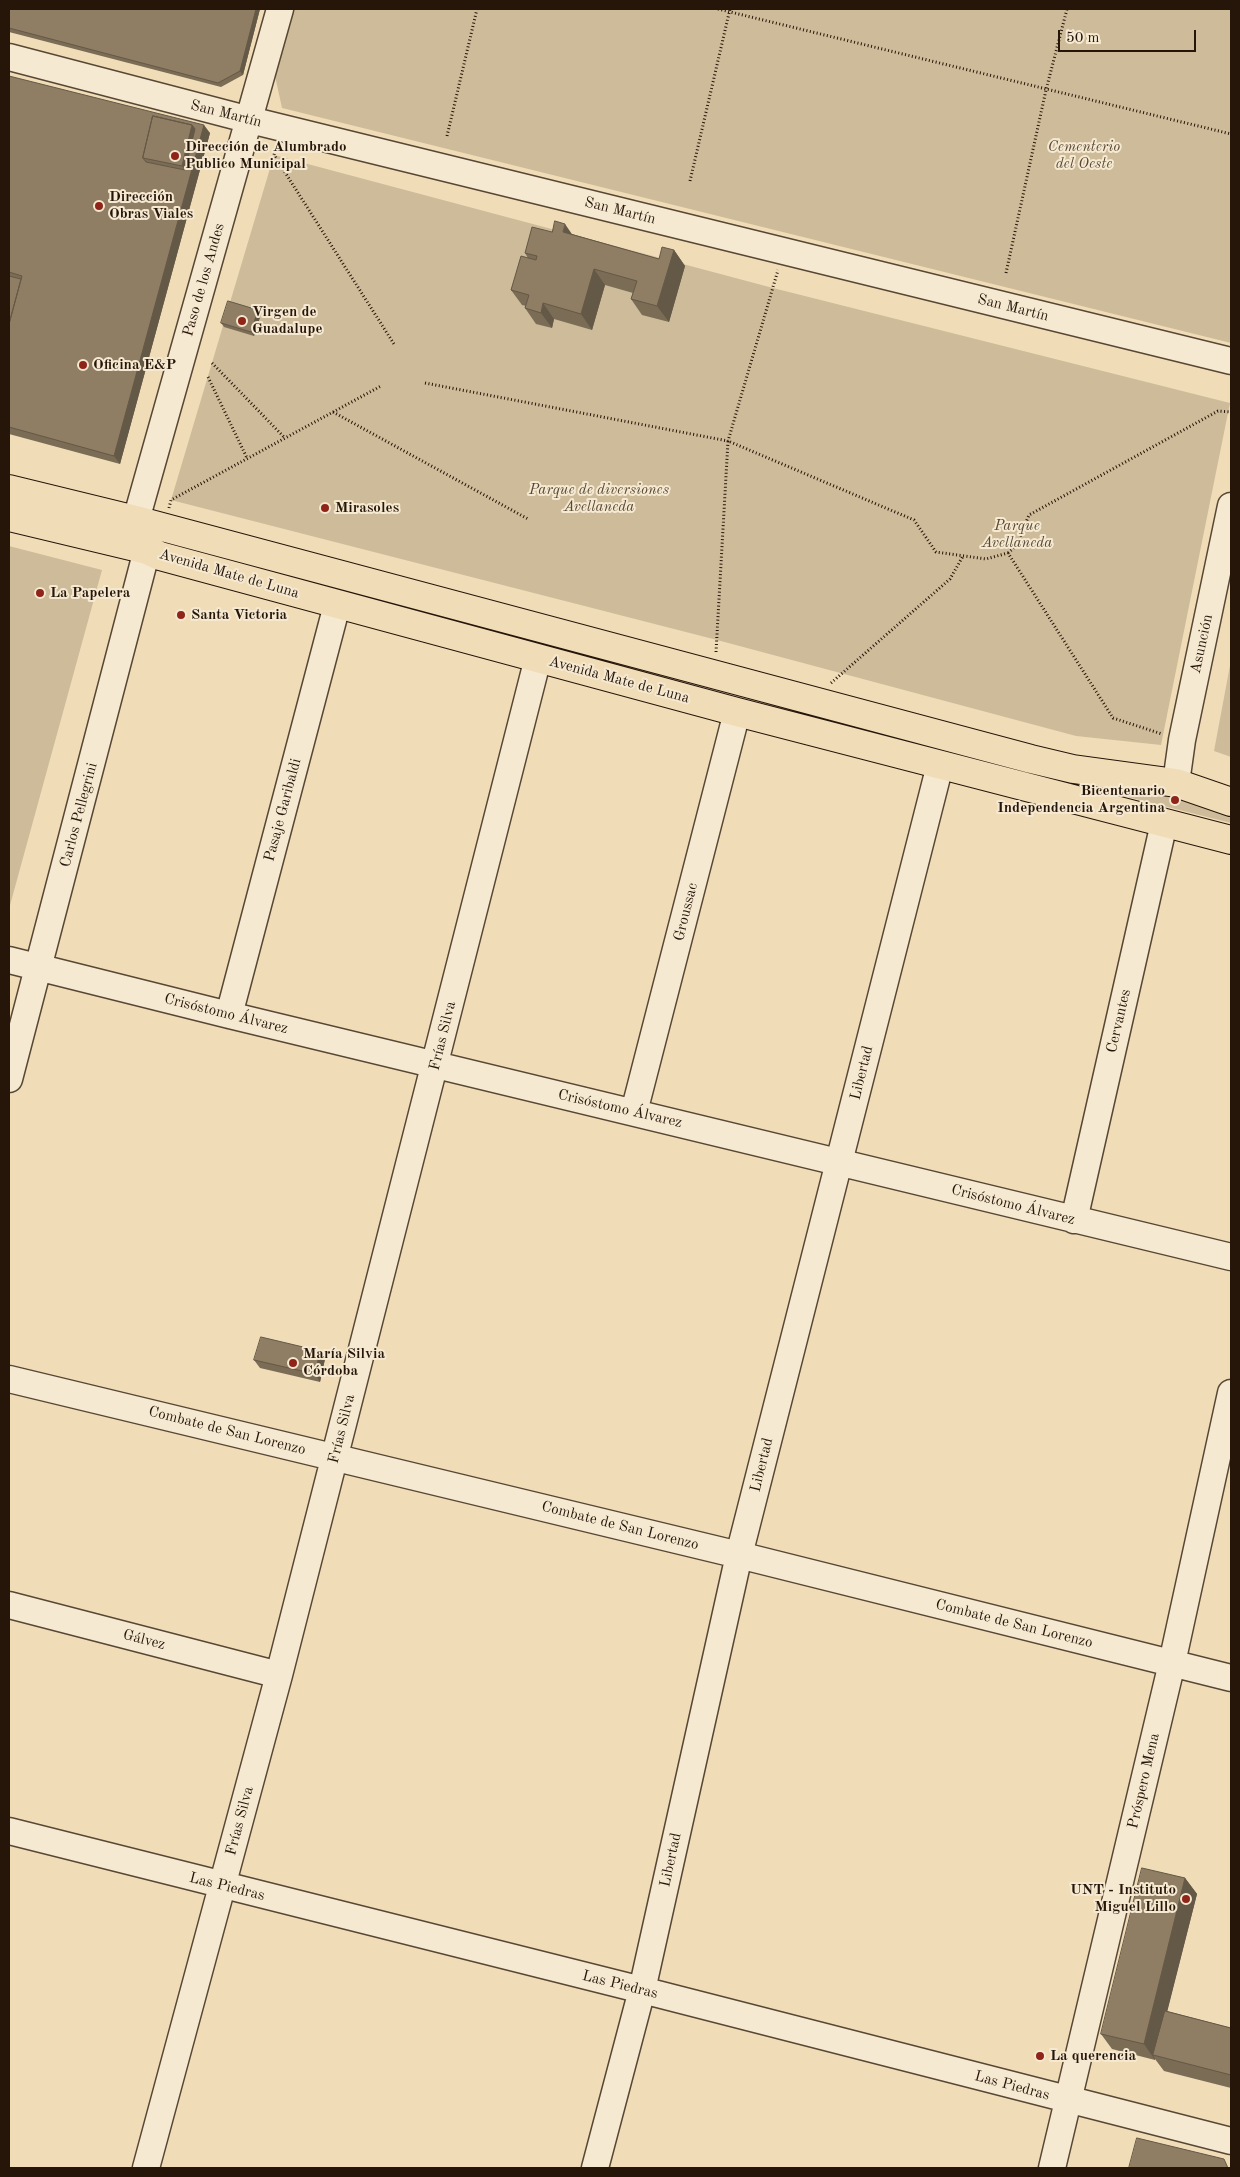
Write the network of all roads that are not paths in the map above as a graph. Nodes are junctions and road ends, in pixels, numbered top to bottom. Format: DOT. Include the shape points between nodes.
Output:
graph roads {
  1 [pos="280,9"];
  2 [pos="9,58"];
  3 [pos="250,120"];
  4 [pos="1231,361"];
  5 [pos="9,489"];
  6 [pos="1231,506"];
  7 [pos="9,516"];
  8 [pos="136,520"];
  9 [pos="147,550"];
  10 [pos="337,605"];
  11 [pos="538,658"];
  12 [pos="738,712"];
  13 [pos="940,764"];
  14 [pos="1176,783"];
  15 [pos="1231,802"];
  16 [pos="1164,823"];
  17 [pos="1231,840"];
  18 [pos="9,960"];
  19 [pos="39,968"];
  20 [pos="228,1015"];
  21 [pos="436,1065"];
  22 [pos="9,1079"];
  23 [pos="634,1112"];
  24 [pos="839,1161"];
  25 [pos="1074,1220"];
  26 [pos="1231,1257"];
  27 [pos="9,1379"];
  28 [pos="1231,1393"];
  29 [pos="334,1457"];
  30 [pos="738,1555"];
  31 [pos="9,1605"];
  32 [pos="1172,1663"];
  33 [pos="279,1675"];
  34 [pos="1231,1678"];
  35 [pos="9,1832"];
  36 [pos="223,1886"];
  37 [pos="642,1990"];
  38 [pos="1069,2101"];
  39 [pos="1231,2141"];
  40 [pos="146,2168"];
  41 [pos="595,2168"];
  42 [pos="1052,2168"];
  1 -- 3 [label="street, Paso de los Andes"];
  2 -- 3 [label="street, San Martín"];
  3 -- 4 [label="street, San Martín"];
  3 -- 8 [label="street, Paso de los Andes"];
  5 -- 8 [label="main road, Avenida Mate de Luna"];
  6 -- 14 [label="street, Asunción"];
  7 -- 9 [label="main road, Avenida Mate de Luna"];
  8 -- 9 [label="street"];
  8 -- 14 [label="main road, Avenida Mate de Luna" via="1031,759"];
  9 -- 10 [label="main road, Avenida Mate de Luna"];
  9 -- 19 [label="street, Carlos Pellegrini"];
  10 -- 11 [label="main road, Avenida Mate de Luna"];
  10 -- 20 [label="street, Pasaje Garibaldi"];
  11 -- 12 [label="main road, Avenida Mate de Luna"];
  11 -- 21 [label="street, Frías Silva"];
  12 -- 13 [label="main road, Avenida Mate de Luna"];
  12 -- 23 [label="street, Groussac"];
  13 -- 16 [label="main road, Avenida Mate de Luna"];
  13 -- 24 [label="street, Libertad"];
  14 -- 15 [label="main road, Avenida Mate de Luna"];
  16 -- 17 [label="main road, Avenida Mate de Luna"];
  16 -- 25 [label="street, Cervantes"];
  18 -- 19 [label="street, Crisóstomo Álvarez"];
  19 -- 20 [label="street, Crisóstomo Álvarez"];
  19 -- 22 [label="street, Carlos Pellegrini"];
  20 -- 21 [label="street, Crisóstomo Álvarez"];
  21 -- 23 [label="street, Crisóstomo Álvarez"];
  21 -- 29 [label="street, Frías Silva"];
  23 -- 24 [label="street, Crisóstomo Álvarez"];
  24 -- 25 [label="street, Crisóstomo Álvarez"];
  24 -- 30 [label="street, Libertad"];
  25 -- 26 [label="street, Crisóstomo Álvarez"];
  27 -- 29 [label="street, Combate de San Lorenzo"];
  28 -- 32 [label="street, Próspero Mena"];
  29 -- 30 [label="street, Combate de San Lorenzo"];
  29 -- 33 [label="street, Frías Silva"];
  30 -- 32 [label="street, Combate de San Lorenzo"];
  30 -- 37 [label="street, Libertad"];
  31 -- 33 [label="street, Gálvez"];
  32 -- 34 [label="street, Combate de San Lorenzo"];
  32 -- 38 [label="street, Próspero Mena"];
  33 -- 36 [label="street, Frías Silva"];
  35 -- 36 [label="street, Las Piedras"];
  36 -- 37 [label="street, Las Piedras"];
  36 -- 40 [label="street, Frías Silva"];
  37 -- 38 [label="street, Las Piedras"];
  37 -- 41 [label="street, Libertad"];
  38 -- 39 [label="street, Las Piedras"];
  38 -- 42 [label="street, Próspero Mena"];
}
